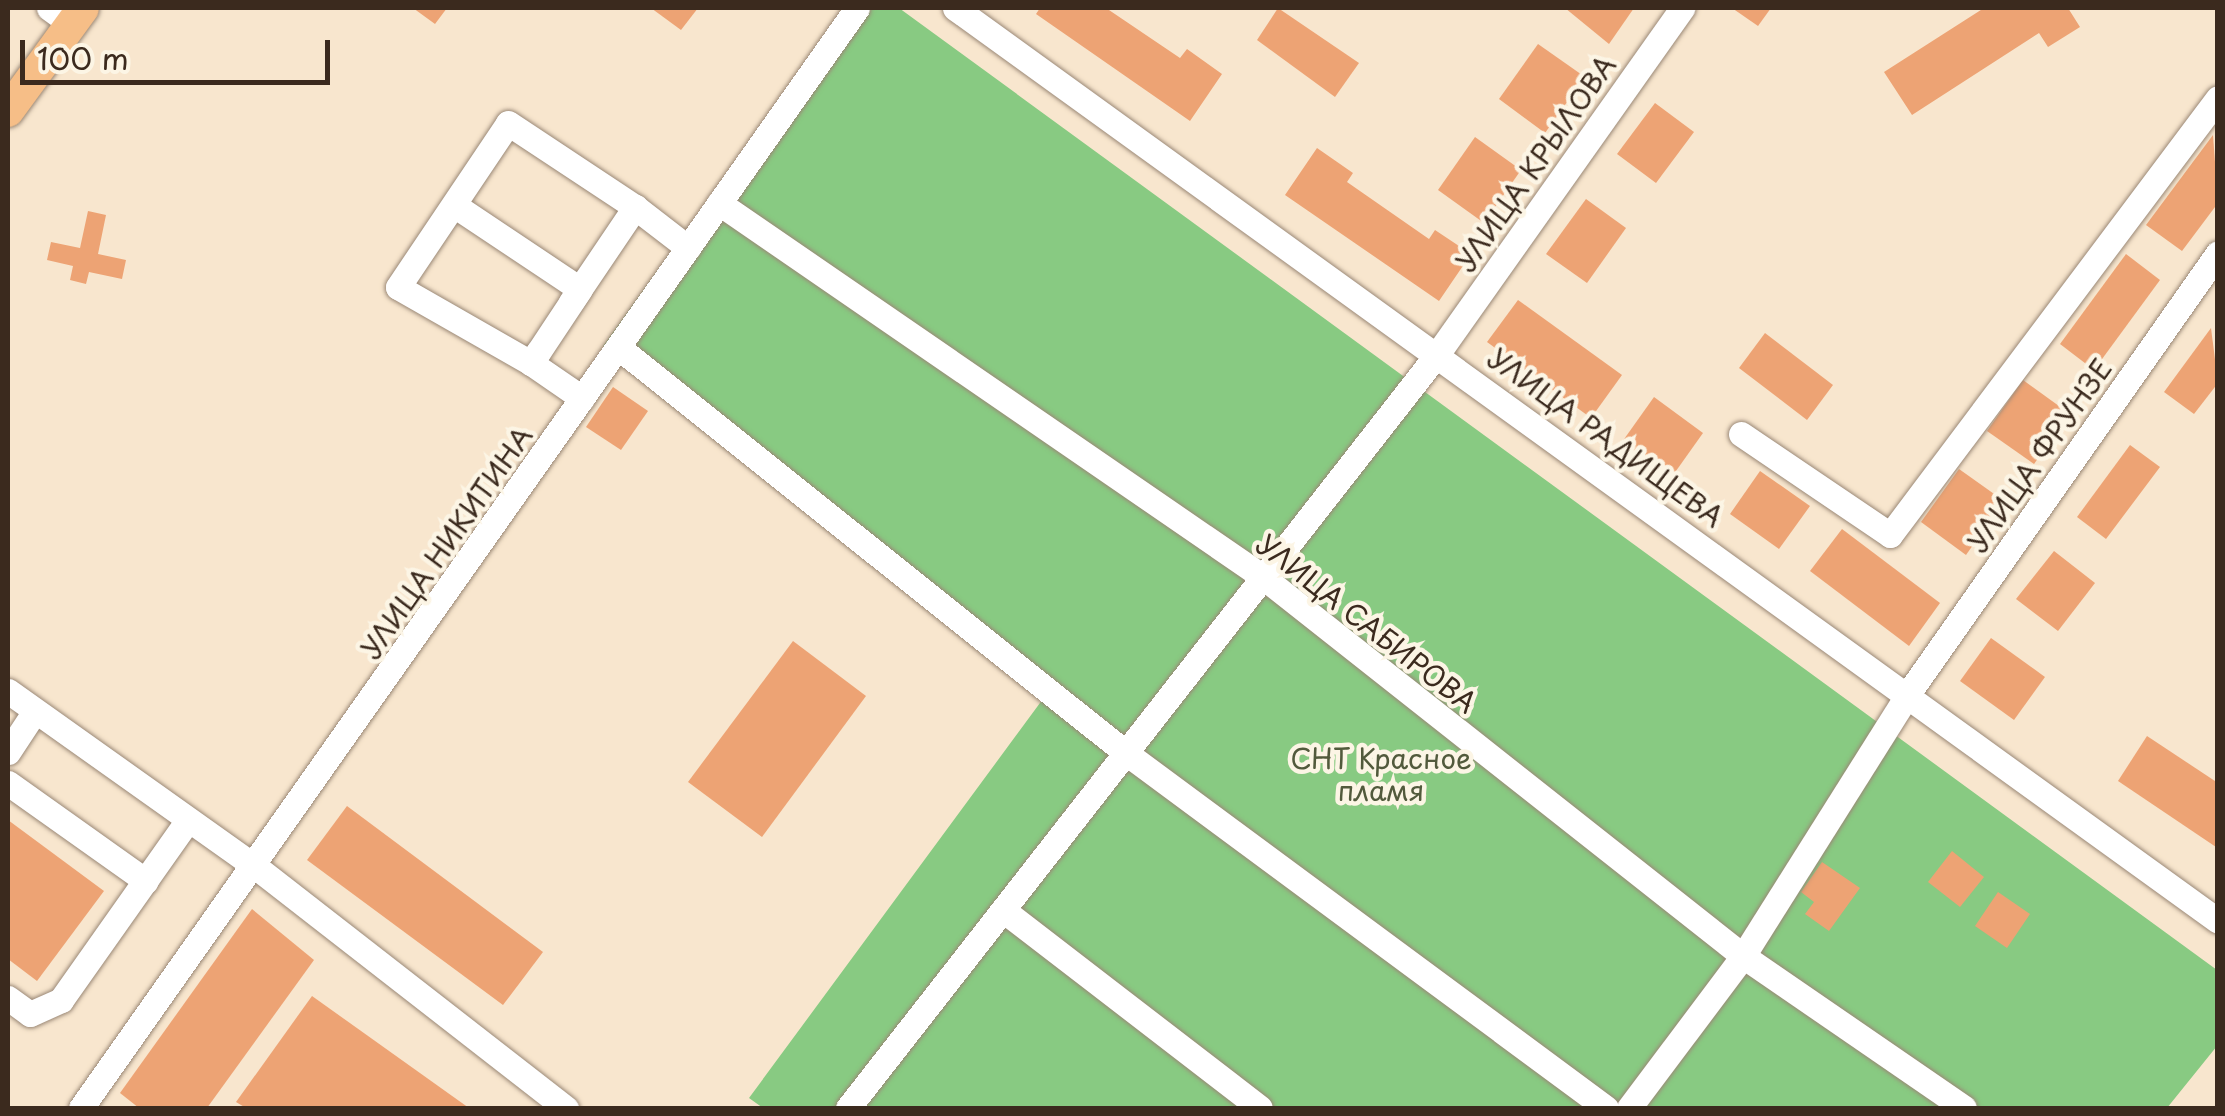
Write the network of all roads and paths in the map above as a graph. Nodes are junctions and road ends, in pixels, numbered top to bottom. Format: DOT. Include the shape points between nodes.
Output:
graph roads {
  1 [pos="858,8"];
  2 [pos="956,8"];
  3 [pos="1682,8"];
  4 [pos="68,13"];
  5 [pos="984,16"];
  6 [pos="2218,98"];
  7 [pos="8,110"];
  8 [pos="719,203"];
  9 [pos="454,204"];
  10 [pos="635,207"];
  11 [pos="688,248"];
  12 [pos="2218,252"];
  13 [pos="580,289"];
  14 [pos="618,346"];
  15 [pos="1438,353"];
  16 [pos="531,363"];
  17 [pos="582,398"];
  18 [pos="1741,434"];
  19 [pos="1264,577"];
  20 [pos="8,691"];
  21 [pos="1910,692"];
  22 [pos="35,711"];
  23 [pos="8,752"];
  24 [pos="1126,753"];
  25 [pos="8,783"];
  26 [pos="188,820"];
  27 [pos="256,868"];
  28 [pos="146,881"];
  29 [pos="1003,910"];
  30 [pos="2218,921"];
  31 [pos="1743,956"];
  32 [pos="8,998"];
  33 [pos="81,1108"];
  34 [pos="566,1108"];
  35 [pos="848,1108"];
  36 [pos="1260,1108"];
  37 [pos="1606,1108"];
  38 [pos="1629,1108"];
  39 [pos="1964,1108"];
  1 -- 8 [label="street, УЛИЦА НИКИТИНА"];
  2 -- 5 [label="street, УЛИЦА РАДИЩЕВА"];
  3 -- 15 [label="street, УЛИЦА КРЫЛОВА"];
  4 -- 7 [label="main road"];
  5 -- 15 [label="street, УЛИЦА РАДИЩЕВА"];
  6 -- 18 [label="street" via="1890,535"];
  8 -- 11 [label="street, УЛИЦА НИКИТИНА"];
  8 -- 19 [label="street, УЛИЦА САБИРОВА"];
  9 -- 10 [label="street" via="508,123"];
  9 -- 13 [label="street"];
  9 -- 16 [label="street" via="398,287"];
  10 -- 11 [label="street"];
  10 -- 13 [label="street"];
  11 -- 14 [label="street, УЛИЦА НИКИТИНА"];
  12 -- 21 [label="street, УЛИЦА ФРУНЗЕ"];
  13 -- 16 [label="street"];
  14 -- 17 [label="street, УЛИЦА НИКИТИНА"];
  14 -- 24 [label="street"];
  15 -- 19 [label="street, УЛИЦА КРЫЛОВА"];
  15 -- 21 [label="street, УЛИЦА РАДИЩЕВА"];
  16 -- 17 [label="street"];
  17 -- 27 [label="street, УЛИЦА НИКИТИНА"];
  19 -- 24 [label="street, УЛИЦА КРЫЛОВА"];
  19 -- 31 [label="street, УЛИЦА САБИРОВА"];
  20 -- 22 [label="street"];
  21 -- 30 [label="street, УЛИЦА РАДИЩЕВА"];
  21 -- 31 [label="street, УЛИЦА ФРУНЗЕ"];
  22 -- 23 [label="street"];
  22 -- 26 [label="street"];
  24 -- 29 [label="street, УЛИЦА КРЫЛОВА"];
  24 -- 37 [label="street"];
  25 -- 28 [label="street"];
  26 -- 27 [label="street"];
  26 -- 28 [label="street"];
  27 -- 33 [label="street, УЛИЦА НИКИТИНА"];
  27 -- 34 [label="street"];
  28 -- 32 [label="street" via="61,1000 30,1014"];
  29 -- 35 [label="street, УЛИЦА КРЫЛОВА"];
  29 -- 36 [label="street"];
  31 -- 38 [label="street, УЛИЦА ФРУНЗЕ"];
  31 -- 39 [label="street, УЛИЦА САБИРОВА"];
}
